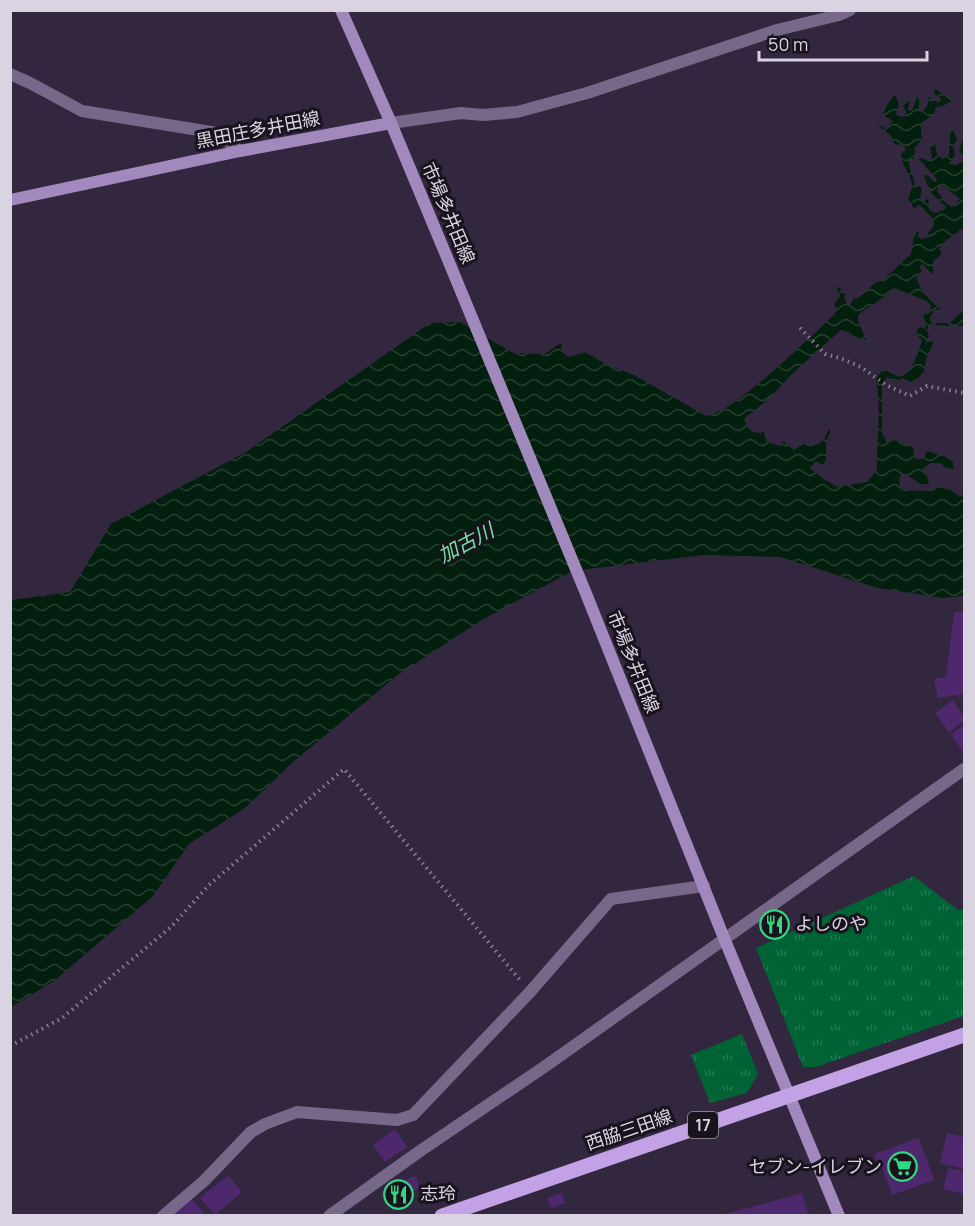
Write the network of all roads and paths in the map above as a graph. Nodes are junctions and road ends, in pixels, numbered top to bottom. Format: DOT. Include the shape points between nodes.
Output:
graph roads {
  1 [pos="340,10"];
  2 [pos="850,10"];
  3 [pos="10,74"];
  4 [pos="392,123"];
  5 [pos="240,151"];
  6 [pos="10,200"];
  7 [pos="800,328"];
  8 [pos="964,393"];
  9 [pos="964,769"];
  10 [pos="704,886"];
  11 [pos="724,938"];
  12 [pos="530,992"];
  13 [pos="964,1035"];
  14 [pos="10,1046"];
  15 [pos="790,1096"];
  16 [pos="163,1215"];
  17 [pos="329,1215"];
  18 [pos="442,1215"];
  19 [pos="839,1215"];
  1 -- 4 [label="main road"];
  2 -- 4 [label="street" via="517,112 461,113"];
  3 -- 5 [label="street" via="82,111 217,133"];
  4 -- 5 [label="main road, 黒田庄多井田線"];
  4 -- 10 [label="main road, 市場多井田線"];
  5 -- 6 [label="main road, 黒田庄多井田線"];
  7 -- 8 [label="path" via="825,354 861,367 910,396 927,386"];
  9 -- 11 [label="street"];
  10 -- 11 [label="main road, 市場多井田線"];
  10 -- 12 [label="street" via="611,899"];
  11 -- 15 [label="main road, 市場多井田線"];
  11 -- 17 [label="street"];
  12 -- 14 [label="path" via="344,769 209,885 171,927 62,1018"];
  12 -- 16 [label="street" via="413,1115 397,1120 297,1112 265,1124 251,1132 204,1181"];
  13 -- 15 [label="main road, 西脇三田線 / 17"];
  15 -- 18 [label="main road, 西脇三田線 / 17"];
  15 -- 19 [label="main road, 市場多井田線"];
}
